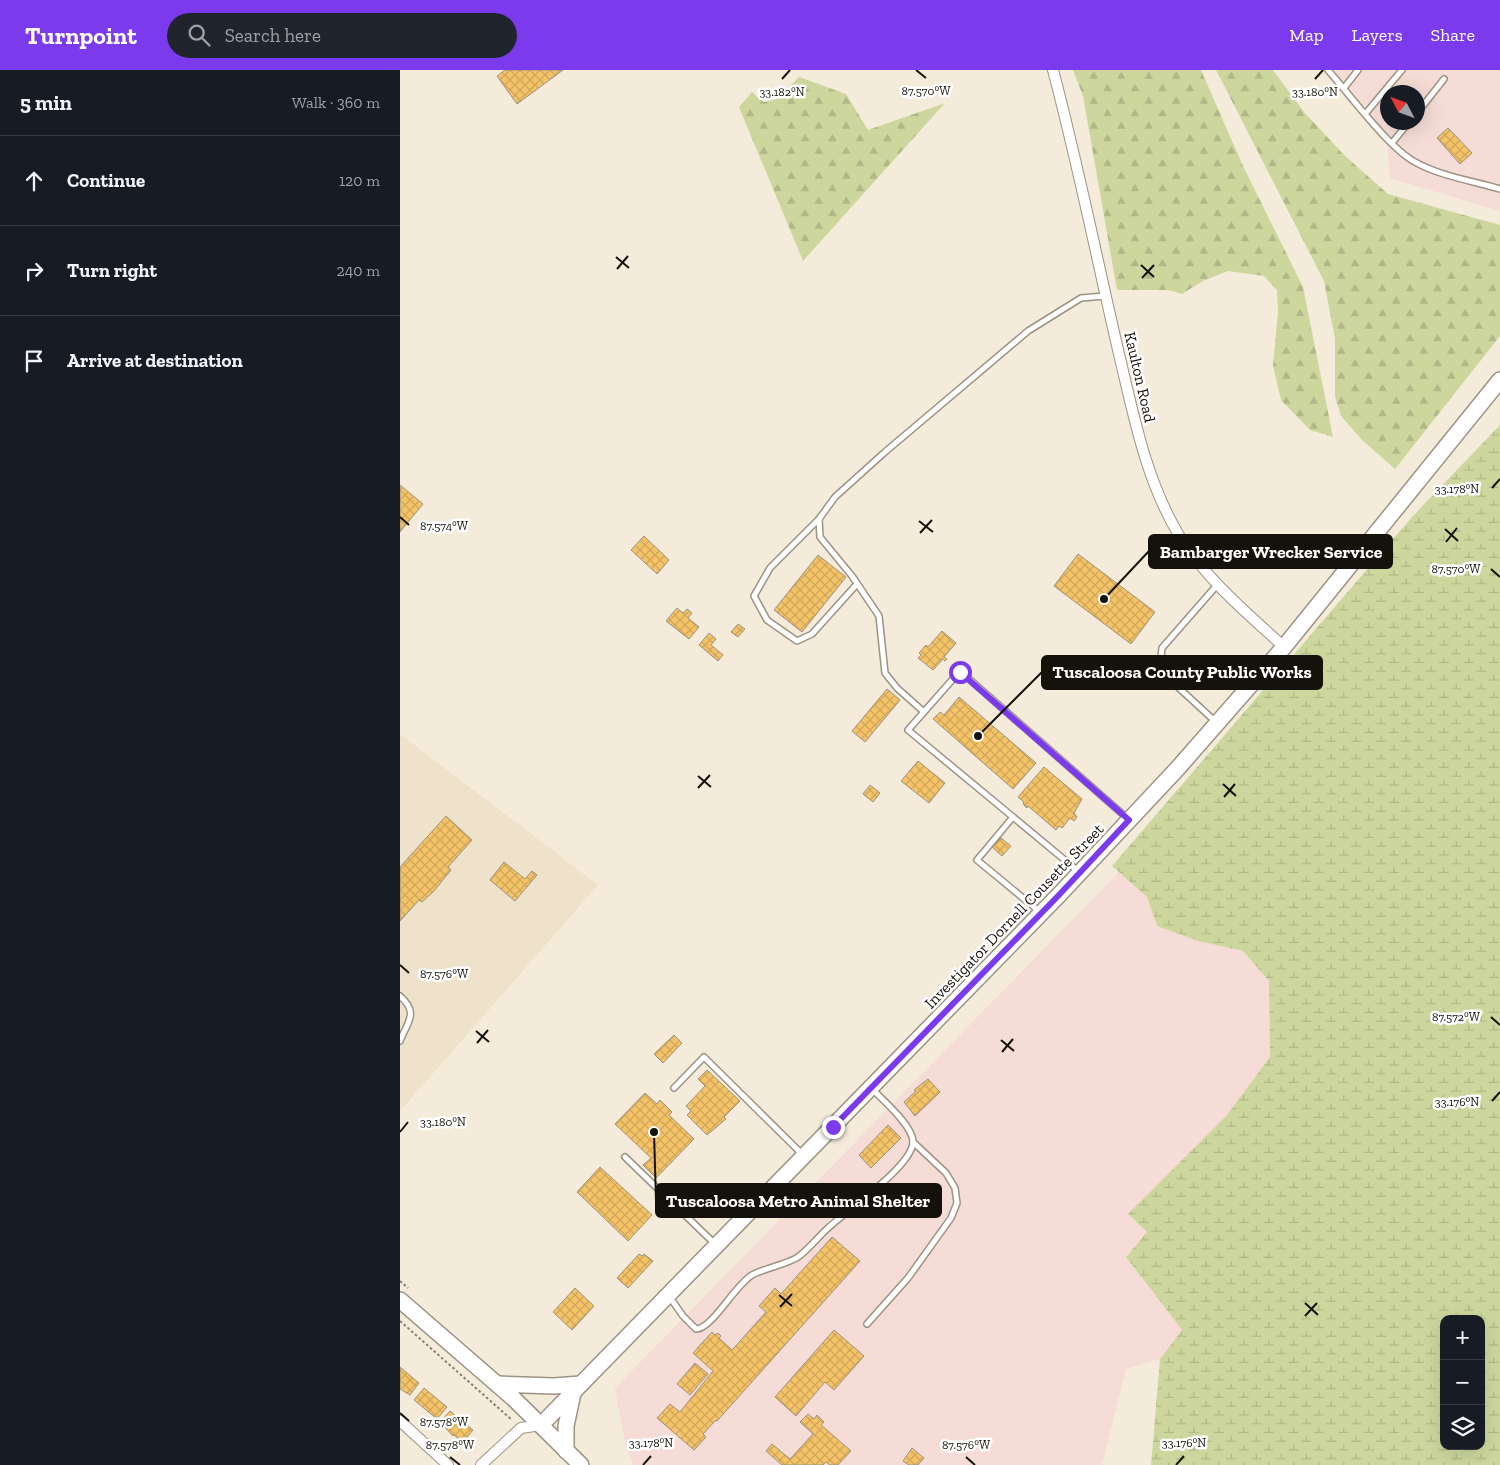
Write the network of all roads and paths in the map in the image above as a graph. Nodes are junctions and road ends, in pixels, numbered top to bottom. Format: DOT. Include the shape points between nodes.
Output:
graph roads {
  1 [pos="1053,70"];
  2 [pos="1328,70"];
  3 [pos="1358,70"];
  4 [pos="1402,70"];
  5 [pos="1444,79"];
  6 [pos="1344,88"];
  7 [pos="1425,103"];
  8 [pos="1366,113"];
  9 [pos="1403,130"];
  10 [pos="1392,143"];
  11 [pos="1500,189"];
  12 [pos="1105,296"];
  13 [pos="1500,380"];
  14 [pos="818,519"];
  15 [pos="857,584"];
  16 [pos="1218,584"];
  17 [pos="1284,647"];
  18 [pos="924,712"];
  19 [pos="1217,723"];
  20 [pos="1013,817"];
  21 [pos="1129,820"];
  22 [pos="1080,873"];
  23 [pos="1042,913"];
  24 [pos="400,996"];
  25 [pos="400,1041"];
  26 [pos="674,1088"];
  27 [pos="872,1088"];
  28 [pos="913,1142"];
  29 [pos="804,1156"];
  30 [pos="625,1157"];
  31 [pos="717,1246"];
  32 [pos="669,1295"];
  33 [pos="400,1300"];
  34 [pos="400,1321"];
  35 [pos="867,1324"];
  36 [pos="497,1384"];
  37 [pos="577,1388"];
  38 [pos="400,1421"];
  39 [pos="541,1424"];
  40 [pos="521,1428"];
  41 [pos="566,1451"];
  42 [pos="448,1465"];
  43 [pos="481,1465"];
  44 [pos="581,1465"];
  1 -- 12 [label="street, Kaulton Road"];
  2 -- 6 [label="lane"];
  3 -- 6 [label="lane"];
  4 -- 8 [label="lane"];
  5 -- 7 [label="lane"];
  6 -- 8 [label="lane"];
  8 -- 10 [label="lane"];
  9 -- 10 [label="lane"];
  10 -- 11 [label="lane" via="1426,168"];
  12 -- 14 [label="lane" via="1081,298 1028,331 885,452 835,497"];
  12 -- 16 [label="street, Kaulton Road" via="1137,429 1160,498 1181,538"];
  13 -- 17 [label="main road, Investigator Dornell Cousette Street"];
  14 -- 15 [label="lane" via="820,537"];
  14 -- 15 [label="lane" via="770,568 754,596 767,620 797,641 812,634"];
  15 -- 18 [label="lane" via="879,616 885,673 896,688"];
  16 -- 17 [label="street, Kaulton Road"];
  16 -- 19 [label="lane" via="1162,648 1160,665 1167,677"];
  17 -- 19 [label="main road, Investigator Dornell Cousette Street"];
  18 -- 20 [label="lane" via="908,730"];
  18 -- 21 [label="lane" via="960,672"];
  19 -- 21 [label="main road, Investigator Dornell Cousette Street"];
  20 -- 22 [label="lane"];
  20 -- 23 [label="lane" via="977,860"];
  21 -- 22 [label="main road, Investigator Dornell Cousette Street"];
  22 -- 23 [label="main road, Investigator Dornell Cousette Street"];
  23 -- 27 [label="main road, Investigator Dornell Cousette Street"];
  24 -- 25 [label="lane" via="410,1005 412,1013"];
  26 -- 29 [label="lane" via="704,1057"];
  27 -- 28 [label="lane" via="909,1129"];
  27 -- 29 [label="main road, Investigator Dornell Cousette Street"];
  28 -- 32 [label="lane" via="907,1156 886,1180 828,1227 797,1258 750,1276 705,1326 696,1329"];
  28 -- 35 [label="lane" via="946,1173 955,1188 957,1203 951,1218 908,1278"];
  29 -- 31 [label="main road, Investigator Dornell Cousette Street"];
  30 -- 31 [label="lane"];
  31 -- 32 [label="main road, Investigator Dornell Cousette Street"];
  32 -- 37 [label="main road, Investigator Dornell Cousette Street"];
  33 -- 36 [label="main road"];
  34 -- 40 [label="path"];
  36 -- 37 [label="main road"];
  36 -- 39 [label="main road"];
  37 -- 39 [label="main road, Investigator Dornell Cousette Street"];
  37 -- 41 [label="main road" via="566,1426"];
  38 -- 42 [label="street"];
  39 -- 40 [label="street"];
  39 -- 41 [label="main road"];
  40 -- 43 [label="street"];
  41 -- 44 [label="main road"];
}
